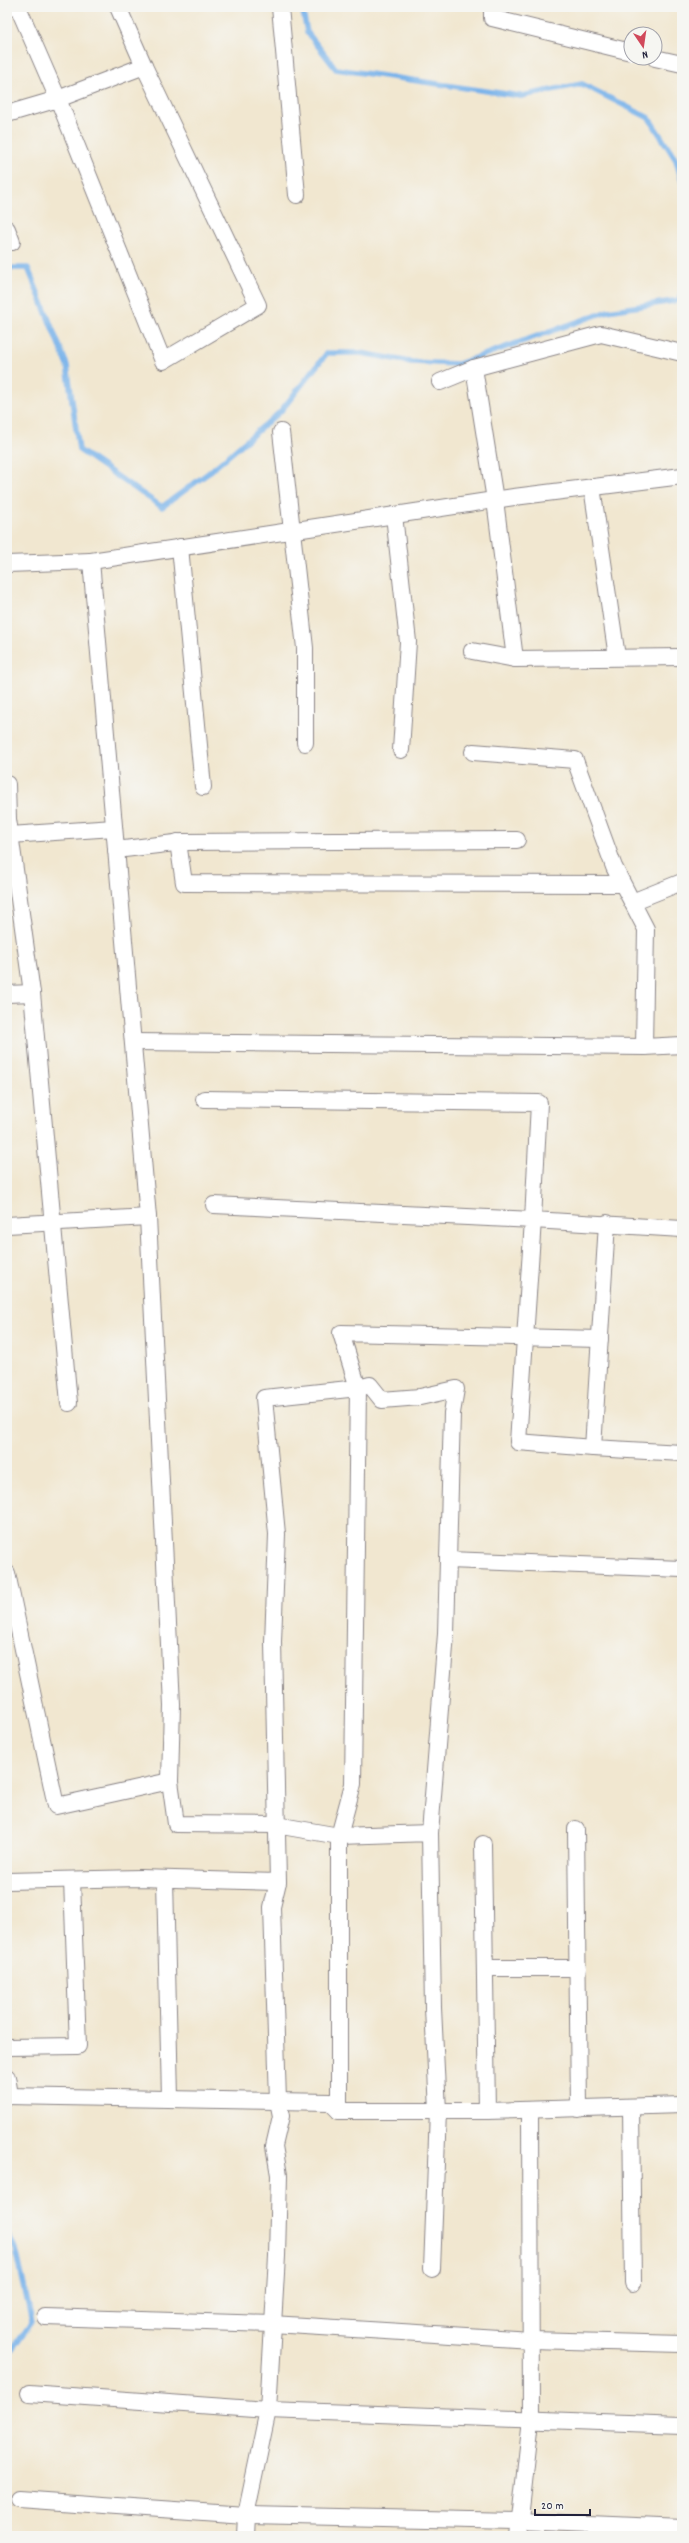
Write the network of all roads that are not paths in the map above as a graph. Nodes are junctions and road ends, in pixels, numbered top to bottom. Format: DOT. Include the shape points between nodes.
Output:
graph roads {
  1 [pos="18,7"];
  2 [pos="118,7"];
  3 [pos="280,7"];
  4 [pos="492,7"];
  5 [pos="623,50"];
  6 [pos="663,60"];
  7 [pos="682,64"];
  8 [pos="144,66"];
  9 [pos="58,98"];
  10 [pos="7,114"];
  11 [pos="297,195"];
  12 [pos="682,354"];
  13 [pos="474,368"];
  14 [pos="440,382"];
  15 [pos="281,432"];
  16 [pos="682,476"];
  17 [pos="592,488"];
  18 [pos="495,500"];
  19 [pos="394,515"];
  20 [pos="294,530"];
  21 [pos="180,547"];
  22 [pos="91,561"];
  23 [pos="7,564"];
  24 [pos="472,651"];
  25 [pos="617,657"];
  26 [pos="682,657"];
  27 [pos="515,659"];
  28 [pos="306,743"];
  29 [pos="401,750"];
  30 [pos="473,752"];
  31 [pos="7,784"];
  32 [pos="203,787"];
  33 [pos="114,828"];
  34 [pos="10,835"];
  35 [pos="517,840"];
  36 [pos="178,842"];
  37 [pos="116,850"];
  38 [pos="682,882"];
  39 [pos="622,884"];
  40 [pos="12,886"];
  41 [pos="632,902"];
  42 [pos="32,993"];
  43 [pos="7,994"];
  44 [pos="133,1042"];
  45 [pos="682,1045"];
  46 [pos="644,1047"];
  47 [pos="204,1099"];
  48 [pos="214,1205"];
  49 [pos="148,1217"];
  50 [pos="534,1220"];
  51 [pos="53,1222"];
  52 [pos="607,1223"];
  53 [pos="7,1225"];
  54 [pos="682,1229"];
  55 [pos="525,1337"];
  56 [pos="600,1339"];
  57 [pos="358,1388"];
  58 [pos="69,1402"];
  59 [pos="593,1448"];
  60 [pos="682,1453"];
  61 [pos="448,1560"];
  62 [pos="682,1569"];
  63 [pos="7,1573"];
  64 [pos="170,1781"];
  65 [pos="276,1825"];
  66 [pos="576,1829"];
  67 [pos="430,1833"];
  68 [pos="339,1836"];
  69 [pos="483,1844"];
  70 [pos="165,1879"];
  71 [pos="72,1880"];
  72 [pos="7,1881"];
  73 [pos="278,1882"];
  74 [pos="485,1968"];
  75 [pos="578,1968"];
  76 [pos="7,2047"];
  77 [pos="7,2077"];
  78 [pos="9,2095"];
  79 [pos="170,2098"];
  80 [pos="278,2101"];
  81 [pos="682,2105"];
  82 [pos="632,2107"];
  83 [pos="579,2108"];
  84 [pos="530,2110"];
  85 [pos="339,2111"];
  86 [pos="438,2111"];
  87 [pos="486,2111"];
  88 [pos="432,2269"];
  89 [pos="633,2283"];
  90 [pos="45,2317"];
  91 [pos="272,2324"];
  92 [pos="531,2340"];
  93 [pos="682,2344"];
  94 [pos="29,2393"];
  95 [pos="268,2410"];
  96 [pos="531,2420"];
  97 [pos="682,2425"];
  98 [pos="18,2499"];
  99 [pos="246,2515"];
  100 [pos="519,2528"];
  101 [pos="682,2528"];
  102 [pos="245,2536"];
  1 -- 9 [label="street"];
  2 -- 8 [label="street"];
  3 -- 11 [label="street"];
  4 -- 5 [label="street" via="492,18"];
  6 -- 7 [label="street"];
  8 -- 9 [label="street"];
  8 -- 9 [label="street" via="258,305 163,361"];
  9 -- 10 [label="street"];
  12 -- 13 [label="street" via="601,334"];
  13 -- 14 [label="street"];
  13 -- 18 [label="street"];
  15 -- 20 [label="street"];
  16 -- 17 [label="street"];
  17 -- 18 [label="street"];
  17 -- 25 [label="street"];
  18 -- 19 [label="street"];
  18 -- 27 [label="street"];
  19 -- 20 [label="street"];
  19 -- 29 [label="street" via="408,642"];
  20 -- 21 [label="street"];
  20 -- 28 [label="street" via="305,648"];
  21 -- 22 [label="street"];
  21 -- 32 [label="street"];
  22 -- 23 [label="street"];
  22 -- 33 [label="street"];
  24 -- 27 [label="street"];
  25 -- 26 [label="street"];
  25 -- 27 [label="street"];
  30 -- 39 [label="street" via="575,760"];
  31 -- 34 [label="street"];
  33 -- 34 [label="street"];
  33 -- 37 [label="street"];
  34 -- 40 [label="street"];
  35 -- 36 [label="street"];
  36 -- 37 [label="street"];
  36 -- 39 [label="street" via="184,883"];
  37 -- 44 [label="street"];
  38 -- 41 [label="street"];
  39 -- 41 [label="street"];
  40 -- 42 [label="street"];
  41 -- 46 [label="street" via="646,929"];
  42 -- 43 [label="street"];
  42 -- 51 [label="street"];
  44 -- 46 [label="street"];
  44 -- 49 [label="street"];
  45 -- 46 [label="street"];
  47 -- 50 [label="street" via="540,1103"];
  48 -- 50 [label="street"];
  49 -- 51 [label="street"];
  49 -- 64 [label="street" via="171,1689"];
  50 -- 52 [label="street"];
  50 -- 55 [label="street"];
  51 -- 53 [label="street"];
  51 -- 58 [label="street"];
  52 -- 54 [label="street"];
  52 -- 56 [label="street"];
  55 -- 56 [label="street"];
  55 -- 57 [label="street" via="341,1333"];
  55 -- 59 [label="street" via="518,1442"];
  56 -- 59 [label="street"];
  57 -- 61 [label="street" via="370,1385 382,1400 420,1397 456,1389 452,1413"];
  57 -- 65 [label="street" via="264,1398 277,1534 273,1642"];
  57 -- 68 [label="street" via="354,1784"];
  59 -- 60 [label="street"];
  61 -- 62 [label="street"];
  61 -- 67 [label="street" via="446,1634"];
  63 -- 64 [label="street" via="56,1806"];
  64 -- 65 [label="street" via="176,1824"];
  65 -- 68 [label="street"];
  65 -- 73 [label="street"];
  66 -- 75 [label="street"];
  67 -- 68 [label="street"];
  67 -- 86 [label="street" via="433,2008"];
  68 -- 85 [label="street"];
  69 -- 74 [label="street"];
  70 -- 71 [label="street"];
  70 -- 73 [label="street"];
  70 -- 79 [label="street"];
  71 -- 72 [label="street"];
  71 -- 76 [label="street" via="78,2046"];
  73 -- 80 [label="street" via="272,1907"];
  74 -- 75 [label="street"];
  74 -- 87 [label="street"];
  75 -- 83 [label="street"];
  77 -- 78 [label="street"];
  78 -- 79 [label="street"];
  79 -- 80 [label="street"];
  80 -- 85 [label="street" via="330,2102"];
  80 -- 91 [label="street" via="281,2116 274,2146 279,2175"];
  81 -- 82 [label="street"];
  82 -- 83 [label="street"];
  82 -- 89 [label="street"];
  83 -- 84 [label="street"];
  84 -- 87 [label="street"];
  84 -- 92 [label="street"];
  85 -- 86 [label="street"];
  86 -- 87 [label="street"];
  86 -- 88 [label="street"];
  90 -- 91 [label="street"];
  91 -- 92 [label="street"];
  91 -- 95 [label="street"];
  92 -- 93 [label="street"];
  92 -- 96 [label="street"];
  94 -- 95 [label="street"];
  95 -- 96 [label="street"];
  95 -- 99 [label="street"];
  96 -- 97 [label="street"];
  96 -- 100 [label="street"];
  98 -- 99 [label="street"];
  99 -- 100 [label="street"];
  99 -- 102 [label="street"];
  100 -- 101 [label="street"];
}
